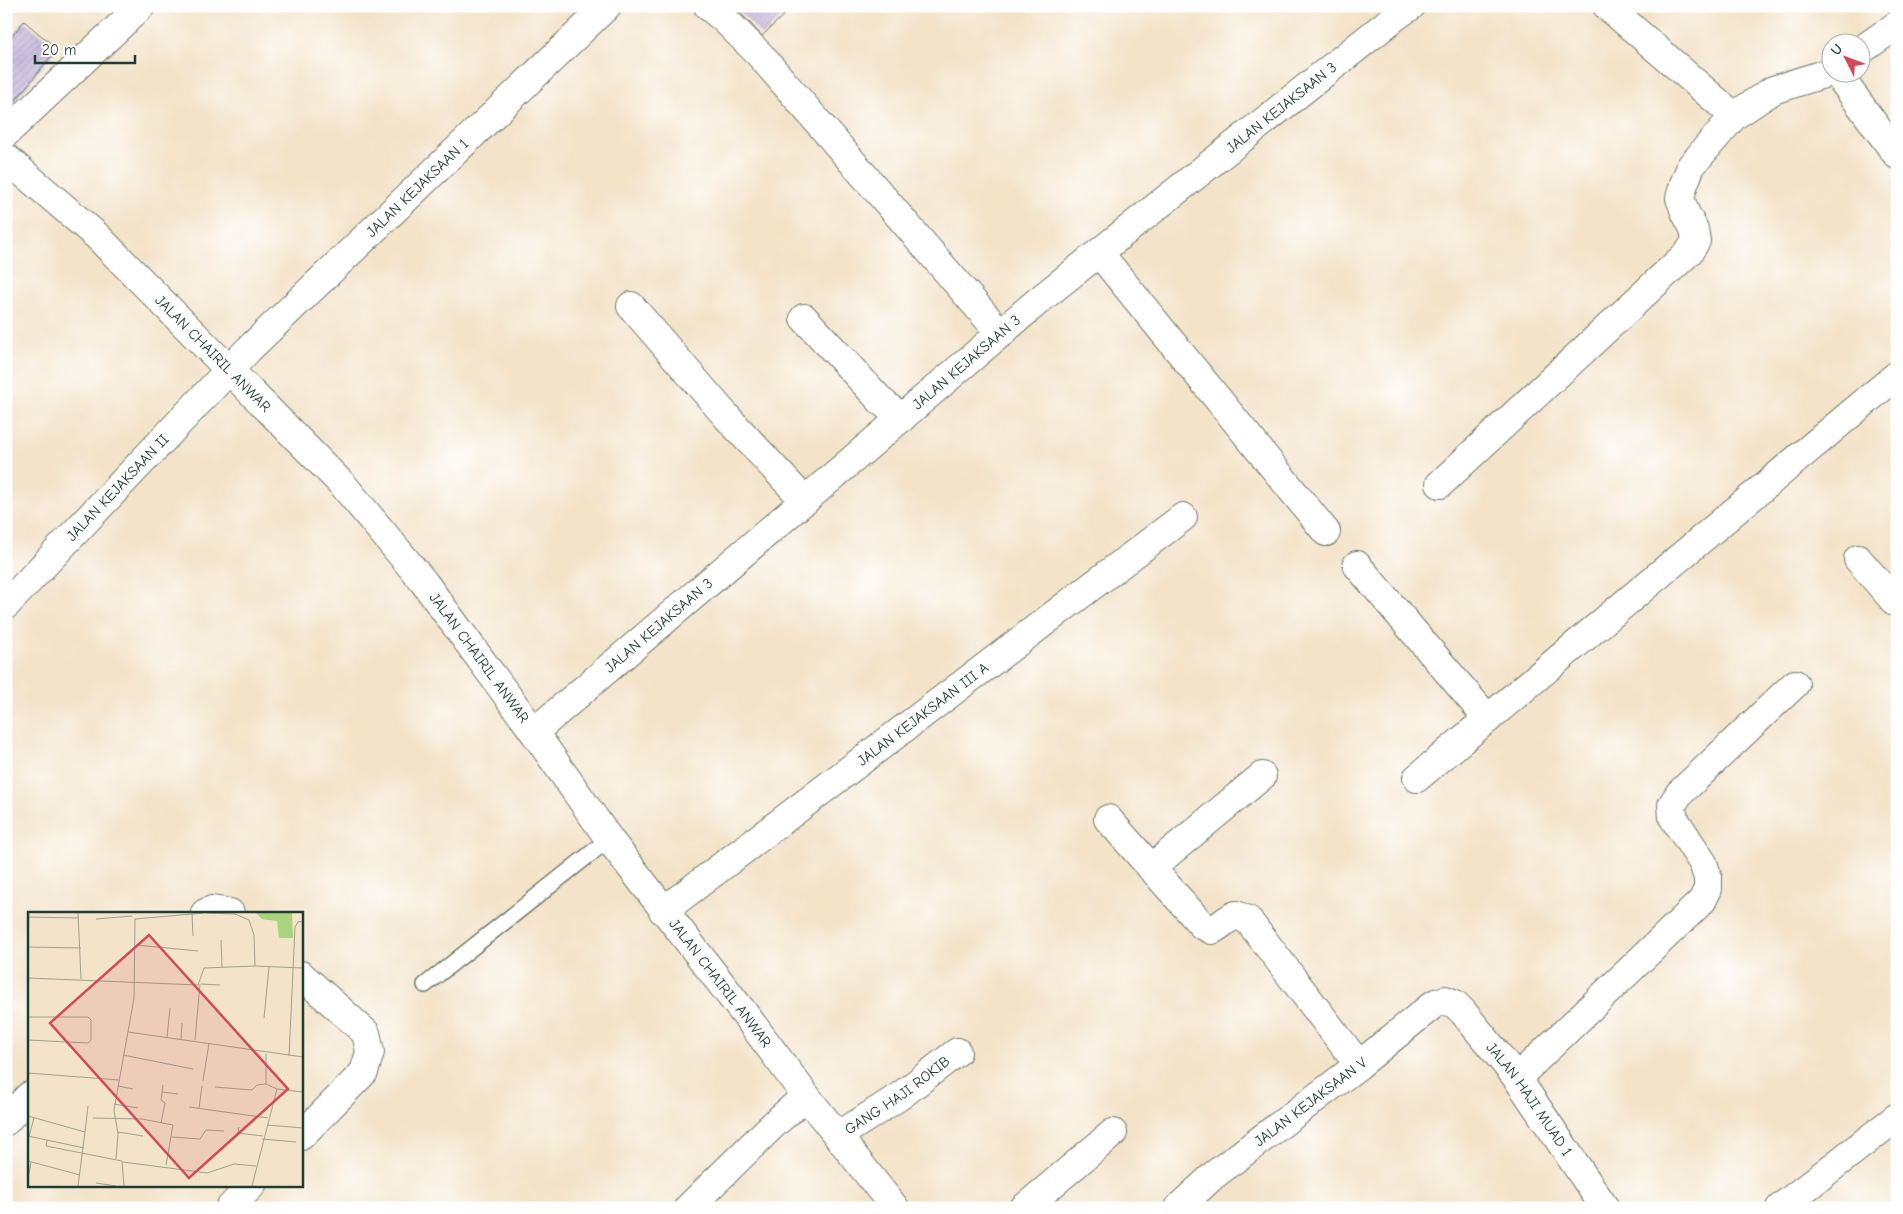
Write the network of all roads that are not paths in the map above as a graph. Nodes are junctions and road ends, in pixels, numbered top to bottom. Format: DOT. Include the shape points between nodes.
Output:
graph roads {
  1 [pos="141,6"];
  2 [pos="607,6"];
  3 [pos="708,6"];
  4 [pos="1607,6"];
  5 [pos="1398,10"];
  6 [pos="1897,25"];
  7 [pos="1870,44"];
  8 [pos="1820,75"];
  9 [pos="1843,82"];
  10 [pos="1734,116"];
  11 [pos="6,133"];
  12 [pos="1897,155"];
  13 [pos="6,158"];
  14 [pos="1100,254"];
  15 [pos="631,306"];
  16 [pos="804,318"];
  17 [pos="1001,334"];
  18 [pos="229,369"];
  19 [pos="1897,375"];
  20 [pos="902,418"];
  21 [pos="1440,484"];
  22 [pos="805,501"];
  23 [pos="1183,517"];
  24 [pos="1326,532"];
  25 [pos="1858,559"];
  26 [pos="1357,565"];
  27 [pos="1897,600"];
  28 [pos="6,606"];
  29 [pos="1795,684"];
  30 [pos="1488,719"];
  31 [pos="534,732"];
  32 [pos="1262,776"];
  33 [pos="1417,778"];
  34 [pos="1108,819"];
  35 [pos="609,839"];
  36 [pos="1151,868"];
  37 [pos="663,910"];
  38 [pos="207,912"];
  39 [pos="224,912"];
  40 [pos="302,976"];
  41 [pos="425,985"];
  42 [pos="1445,1000"];
  43 [pos="957,1052"];
  44 [pos="1359,1066"];
  45 [pos="1516,1078"];
  46 [pos="806,1096"];
  47 [pos="28,1097"];
  48 [pos="1897,1117"];
  49 [pos="6,1121"];
  50 [pos="1113,1133"];
  51 [pos="302,1135"];
  52 [pos="838,1136"];
  53 [pos="251,1186"];
  54 [pos="230,1208"];
  55 [pos="688,1208"];
  56 [pos="895,1208"];
  57 [pos="1024,1208"];
  58 [pos="1178,1208"];
  59 [pos="1605,1208"];
  60 [pos="1780,1208"];
  1 -- 11 [label="street"];
  2 -- 18 [label="street, JALAN KEJAKSAAN 1"];
  3 -- 17 [label="street" via="760,55"];
  4 -- 10 [label="street"];
  5 -- 14 [label="street, JALAN KEJAKSAAN 3"];
  6 -- 7 [label="street"];
  8 -- 10 [label="street" via="1773,90"];
  9 -- 12 [label="street"];
  10 -- 21 [label="street" via="1691,166 1684,184 1680,198 1696,241 1689,252"];
  13 -- 18 [label="street, JALAN CHAIRIL ANWAR" via="97,236"];
  14 -- 17 [label="street, JALAN KEJAKSAAN 3"];
  14 -- 24 [label="street"];
  15 -- 22 [label="street"];
  16 -- 20 [label="street" via="882,402"];
  17 -- 20 [label="street, JALAN KEJAKSAAN 3"];
  18 -- 28 [label="street, JALAN KEJAKSAAN II"];
  18 -- 31 [label="street, JALAN CHAIRIL ANWAR" via="350,494 423,581"];
  19 -- 30 [label="street"];
  20 -- 22 [label="street, JALAN KEJAKSAAN 3"];
  22 -- 31 [label="street, JALAN KEJAKSAAN 3"];
  23 -- 37 [label="street, JALAN KEJAKSAAN III A"];
  25 -- 27 [label="street" via="1895,602"];
  26 -- 30 [label="street"];
  29 -- 45 [label="street" via="1679,794 1672,805 1673,817 1703,863 1708,878 1708,889 1702,901"];
  30 -- 33 [label="street"];
  31 -- 35 [label="street, JALAN CHAIRIL ANWAR"];
  32 -- 36 [label="street"];
  34 -- 36 [label="street"];
  35 -- 37 [label="street, JALAN CHAIRIL ANWAR"];
  35 -- 41 [label="lane"];
  36 -- 44 [label="street" via="1208,929 1212,930 1236,915 1248,920"];
  37 -- 46 [label="street, JALAN CHAIRIL ANWAR"];
  38 -- 39 [label="street"];
  40 -- 51 [label="street" via="366,1033 370,1052 364,1072"];
  42 -- 44 [label="street, JALAN KEJAKSAAN V" via="1434,1004"];
  42 -- 45 [label="street, JALAN HAJI MUAD 1" via="1463,1012"];
  43 -- 52 [label="street, GANG HAJI ROKIB" via="900,1096"];
  44 -- 58 [label="street, JALAN KEJAKSAAN V" via="1214,1175"];
  45 -- 59 [label="street, JALAN HAJI MUAD 1"];
  46 -- 52 [label="street, JALAN CHAIRIL ANWAR"];
  46 -- 55 [label="street"];
  47 -- 49 [label="street"];
  48 -- 60 [label="street"];
  50 -- 57 [label="street"];
  52 -- 56 [label="street, JALAN CHAIRIL ANWAR"];
  53 -- 54 [label="street"];
}
